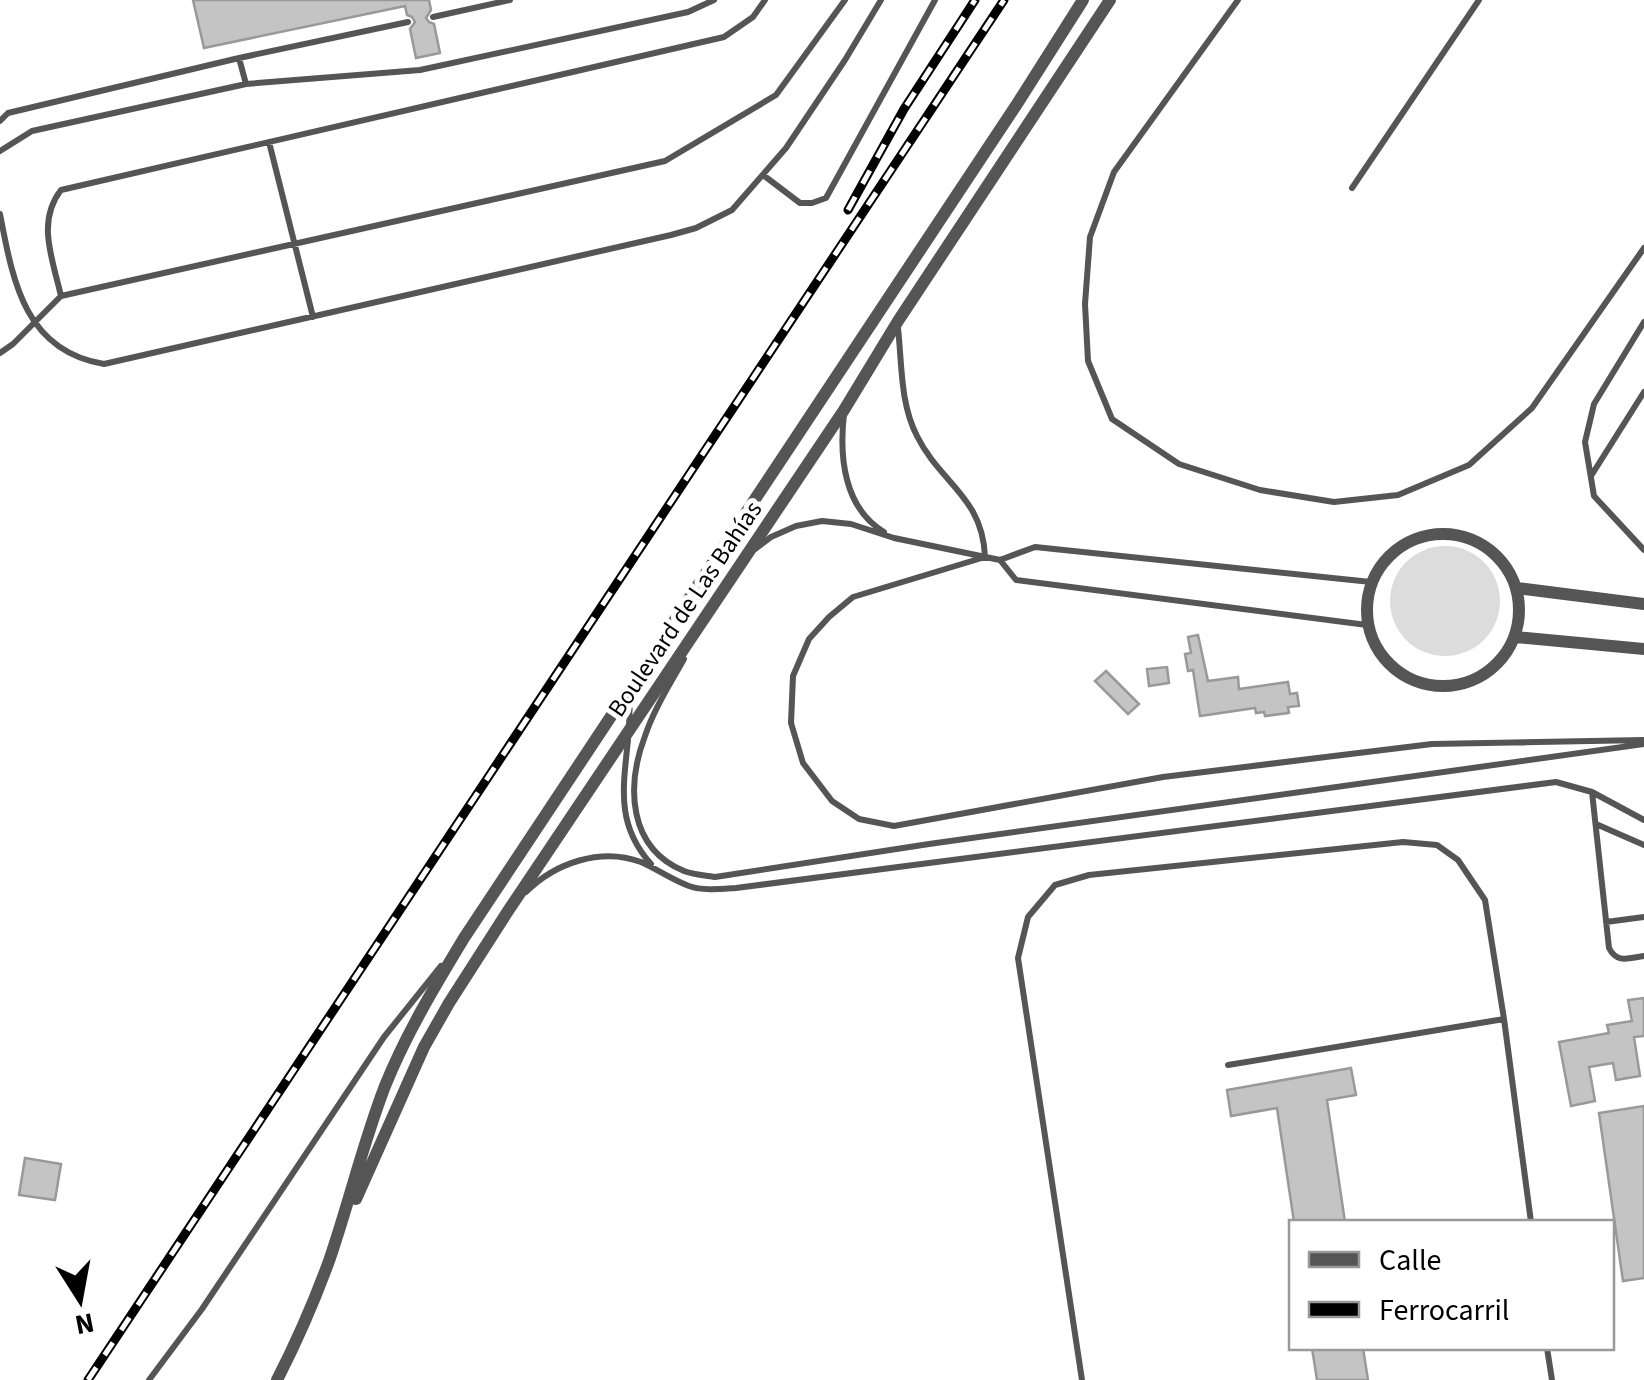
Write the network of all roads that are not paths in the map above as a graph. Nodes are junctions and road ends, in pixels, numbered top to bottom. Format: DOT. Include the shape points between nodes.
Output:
graph roads {
  1 [pos="510,0"];
  2 [pos="714,0"];
  3 [pos="765,0"];
  4 [pos="846,0"];
  5 [pos="881,0"];
  6 [pos="936,0"];
  7 [pos="1083,0"];
  8 [pos="1110,0"];
  9 [pos="1238,0"];
  10 [pos="1479,0"];
  11 [pos="432,17"];
  12 [pos="408,22"];
  13 [pos="239,58"];
  14 [pos="246,84"];
  15 [pos="0,121"];
  16 [pos="270,142"];
  17 [pos="0,151"];
  18 [pos="763,175"];
  19 [pos="1352,188"];
  20 [pos="0,214"];
  21 [pos="295,244"];
  22 [pos="1644,248"];
  23 [pos="62,296"];
  24 [pos="313,317"];
  25 [pos="898,321"];
  26 [pos="1644,322"];
  27 [pos="33,323"];
  28 [pos="0,353"];
  29 [pos="1644,392"];
  30 [pos="844,410"];
  31 [pos="1591,477"];
  32 [pos="894,538"];
  33 [pos="1644,550"];
  34 [pos="746,556"];
  35 [pos="985,557"];
  36 [pos="1000,560"];
  37 [pos="1371,582"];
  38 [pos="1516,588"];
  39 [pos="718,598"];
  40 [pos="1644,604"];
  41 [pos="1367,625"];
  42 [pos="1515,637"];
  43 [pos="1644,649"];
  44 [pos="630,688"];
  45 [pos="629,734"];
  46 [pos="1644,742"];
  47 [pos="1592,792"];
  48 [pos="1644,820"];
  49 [pos="1596,824"];
  50 [pos="1644,845"];
  51 [pos="688,873"];
  52 [pos="666,877"];
  53 [pos="736,888"];
  54 [pos="508,911"];
  55 [pos="1644,917"];
  56 [pos="1606,922"];
  57 [pos="464,938"];
  58 [pos="1644,956"];
  59 [pos="1504,1019"];
  60 [pos="1228,1065"];
  61 [pos="1531,1220"];
  62 [pos="328,1260"];
  63 [pos="1548,1350"];
  64 [pos="149,1380"];
  65 [pos="277,1380"];
  66 [pos="1082,1380"];
  67 [pos="1552,1380"];
  1 -- 11 [label="lane"];
  2 -- 14 [label="lane" via="688,12 420,70"];
  3 -- 16 [label="lane" via="724,37"];
  4 -- 21 [label="lane" via="776,96 665,162"];
  5 -- 18 [label="lane"];
  6 -- 18 [label="lane" via="826,198 800,203"];
  7 -- 44 [label="street, Boulevard de Las Bahías"];
  8 -- 25 [label="street, Boulevard de Las Bahías"];
  9 -- 22 [label="lane" via="1114,172 1090,238 1088,361 1112,419 1179,464 1260,490 1334,502 1398,495 1469,465 1532,408"];
  10 -- 19 [label="lane"];
  12 -- 13 [label="lane"];
  13 -- 14 [label="lane"];
  13 -- 15 [label="lane" via="8,113"];
  14 -- 17 [label="lane" via="32,131"];
  16 -- 21 [label="lane"];
  16 -- 23 [label="lane" via="61,190 46,227"];
  18 -- 24 [label="lane" via="732,210 696,228"];
  20 -- 27 [label="lane" via="12,275"];
  21 -- 23 [label="lane"];
  21 -- 24 [label="lane"];
  23 -- 27 [label="lane"];
  24 -- 27 [label="lane" via="104,364 63,351"];
  25 -- 30 [label="street, Boulevard de Las Bahías"];
  25 -- 35 [label="lane" via="905,405 917,438 980,522"];
  26 -- 31 [label="lane" via="1594,404 1585,442"];
  27 -- 28 [label="lane"];
  29 -- 31 [label="lane"];
  30 -- 32 [label="lane" via="841,444 851,490 860,512"];
  30 -- 34 [label="street, Boulevard de Las Bahías"];
  31 -- 33 [label="lane" via="1594,496"];
  32 -- 34 [label="lane" via="822,521 771,537"];
  32 -- 35 [label="lane"];
  34 -- 39 [label="street, Boulevard de Las Bahías"];
  35 -- 36 [label="lane"];
  35 -- 46 [label="lane" via="854,597 810,638 792,676 791,722 803,762 832,802 859,819 894,826 1163,778 1432,744"];
  36 -- 37 [label="lane" via="1035,547"];
  36 -- 41 [label="lane" via="1016,580"];
  37 -- 38 [label="street" via="1401,546 1446,534 1490,550"];
  37 -- 41 [label="street"];
  38 -- 40 [label="street"];
  38 -- 42 [label="street"];
  39 -- 45 [label="street, Boulevard de Las Bahías"];
  39 -- 51 [label="lane" via="657,707 635,779 635,815 643,835"];
  41 -- 42 [label="street" via="1391,668 1436,687 1484,675"];
  42 -- 43 [label="street"];
  44 -- 45 [label="lane"];
  44 -- 57 [label="street, Boulevard de Las Bahías"];
  45 -- 52 [label="lane" via="626,819 641,852"];
  45 -- 54 [label="street, Boulevard de Las Bahías"];
  46 -- 51 [label="lane" via="715,877"];
  47 -- 48 [label="lane"];
  47 -- 49 [label="lane"];
  47 -- 53 [label="lane" via="1556,782"];
  49 -- 50 [label="lane"];
  49 -- 56 [label="lane"];
  51 -- 53 [label="lane"];
  52 -- 53 [label="lane" via="692,888"];
  52 -- 54 [label="lane" via="630,859 578,861 547,874"];
  54 -- 62 [label="street, Boulevard de Las Bahías" via="424,1047"];
  55 -- 56 [label="lane"];
  56 -- 58 [label="lane" via="1613,955"];
  57 -- 62 [label="street, Boulevard de Las Bahías" via="384,1088"];
  57 -- 64 [label="lane" via="384,1037"];
  59 -- 60 [label="lane"];
  59 -- 61 [label="lane"];
  59 -- 66 [label="lane" via="1484,900 1458,860 1436,845 1364,846 1089,875 1054,885 1028,917 1018,958"];
  62 -- 65 [label="street, Boulevard de Las Bahías"];
  63 -- 67 [label="lane"];
}
